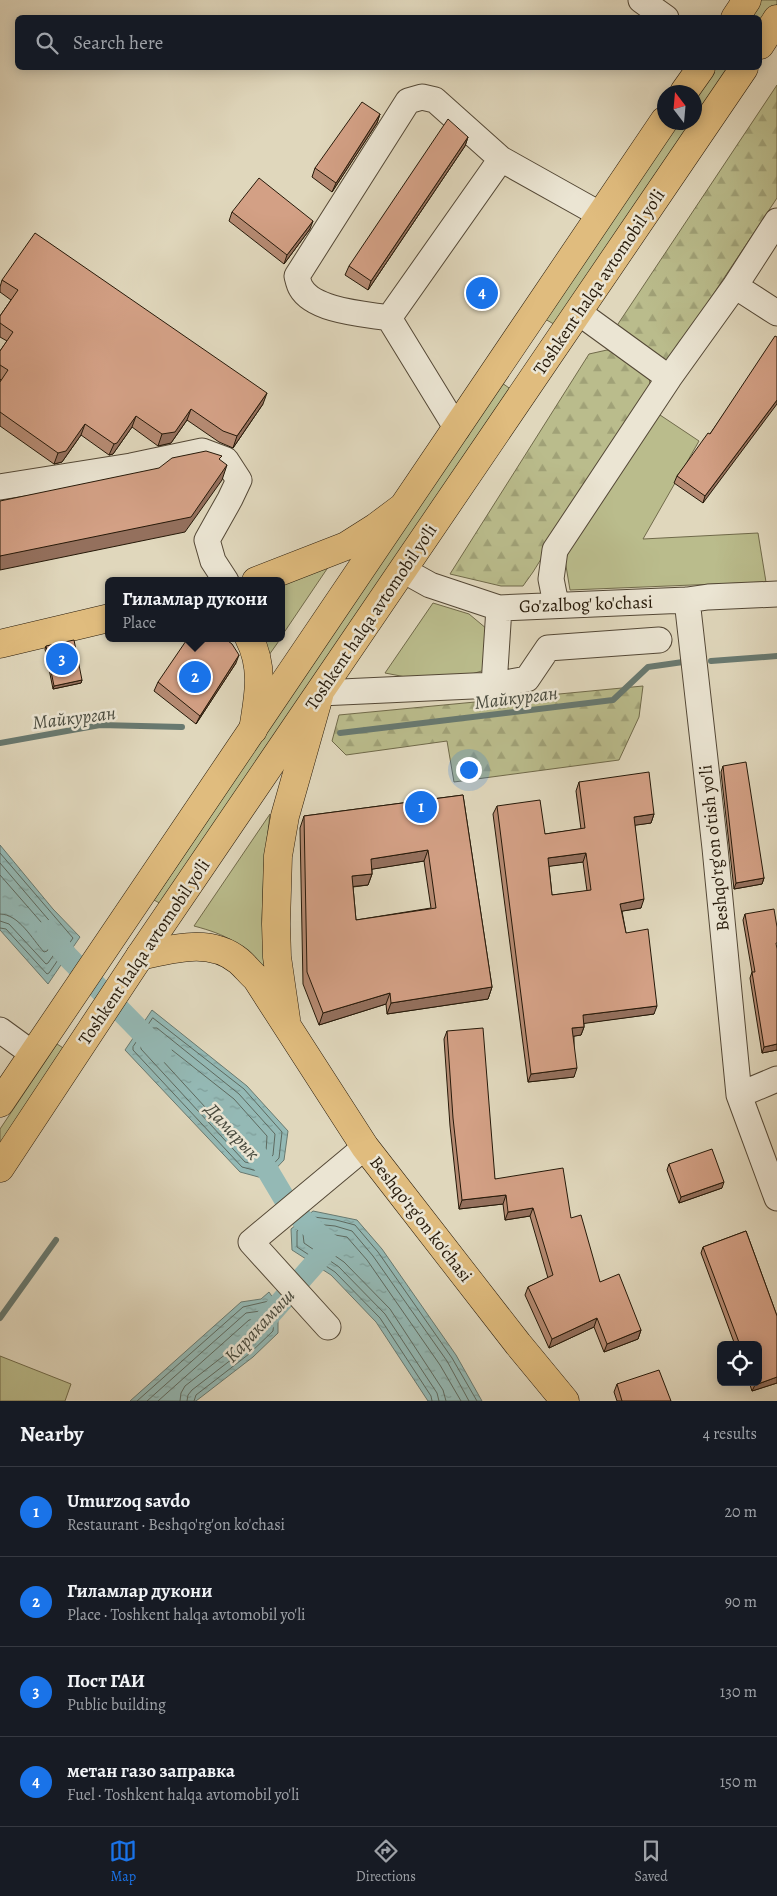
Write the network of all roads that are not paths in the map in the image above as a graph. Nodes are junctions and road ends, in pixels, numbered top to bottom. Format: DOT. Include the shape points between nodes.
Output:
graph roads {
  1 [pos="641,0"];
  2 [pos="747,0"];
  3 [pos="662,15"];
  4 [pos="737,15"];
  5 [pos="777,19"];
  6 [pos="762,42"];
  7 [pos="700,70"];
  8 [pos="743,70"];
  9 [pos="689,85"];
  10 [pos="658,130"];
  11 [pos="501,159"];
  12 [pos="601,215"];
  13 [pos="777,221"];
  14 [pos="735,286"];
  15 [pos="578,312"];
  16 [pos="777,313"];
  17 [pos="389,318"];
  18 [pos="509,352"];
  19 [pos="537,372"];
  20 [pos="669,378"];
  21 [pos="457,429"];
  22 [pos="0,488"];
  23 [pos="405,505"];
  24 [pos="403,570"];
  25 [pos="223,577"];
  26 [pos="266,577"];
  27 [pos="777,594"];
  28 [pos="687,600"];
  29 [pos="556,604"];
  30 [pos="499,608"];
  31 [pos="105,619"];
  32 [pos="659,640"];
  33 [pos="251,642"];
  34 [pos="0,644"];
  35 [pos="494,685"];
  36 [pos="320,693"];
  37 [pos="253,730"];
  38 [pos="140,956"];
  39 [pos="287,1028"];
  40 [pos="0,1030"];
  41 [pos="40,1043"];
  42 [pos="777,1079"];
  43 [pos="739,1095"];
  44 [pos="0,1103"];
  45 [pos="365,1147"];
  46 [pos="0,1168"];
  47 [pos="777,1198"];
  48 [pos="328,1327"];
  49 [pos="566,1401"];
  1 -- 3 [label="street"];
  2 -- 4 [label="main road"];
  5 -- 6 [label="main road"];
  7 -- 9 [label="main road"];
  8 -- 15 [label="main road, Toshkent halqa avtomobil yo'li"];
  10 -- 12 [label="main road, Toshkent halqa avtomobil yo'li"];
  11 -- 12 [label="street"];
  11 -- 17 [label="street"];
  11 -- 17 [label="street" via="435,100 422,97 408,101 298,276 301,288 312,299 330,307"];
  12 -- 18 [label="main road, Toshkent halqa avtomobil yo'li"];
  13 -- 14 [label="street"];
  14 -- 16 [label="street"];
  14 -- 20 [label="street"];
  15 -- 19 [label="main road, Toshkent halqa avtomobil yo'li"];
  15 -- 20 [label="street"];
  17 -- 21 [label="street"];
  18 -- 19 [label="main road"];
  18 -- 21 [label="main road, Toshkent halqa avtomobil yo'li"];
  19 -- 24 [label="main road, Toshkent halqa avtomobil yo'li"];
  20 -- 29 [label="street" via="554,550 551,579"];
  21 -- 23 [label="main road, Toshkent halqa avtomobil yo'li"];
  22 -- 25 [label="street" via="202,451 226,460 239,480 207,540 213,561"];
  23 -- 26 [label="main road" via="346,546"];
  23 -- 37 [label="main road, Toshkent halqa avtomobil yo'li"];
  24 -- 30 [label="street, Go'zalbog' ko'chasi" via="430,585"];
  24 -- 36 [label="main road, Toshkent halqa avtomobil yo'li"];
  27 -- 28 [label="street, Go'zalbog' ko'chasi"];
  28 -- 29 [label="street, Go'zalbog' ko'chasi"];
  28 -- 43 [label="street, Beshqo'rg'on o'tish yo'li"];
  29 -- 30 [label="street, Go'zalbog' ko'chasi"];
  30 -- 35 [label="street"];
  31 -- 34 [label="main road"];
  32 -- 35 [label="street" via="548,648 527,679"];
  33 -- 37 [label="main road" via="260,675"];
  35 -- 36 [label="street"];
  36 -- 38 [label="main road, Toshkent halqa avtomobil yo'li"];
  36 -- 39 [label="main road, Beshqo'rg'on ko'chasi" via="285,816 278,856 276,924"];
  37 -- 41 [label="main road, Toshkent halqa avtomobil yo'li"];
  38 -- 39 [label="main road, Beshqo'rg'on ko'chasi" via="179,947 218,950 238,960 256,978"];
  38 -- 46 [label="main road, Toshkent halqa avtomobil yo'li"];
  39 -- 45 [label="main road, Beshqo'rg'on ko'chasi"];
  40 -- 41 [label="street"];
  41 -- 44 [label="main road, Toshkent halqa avtomobil yo'li"];
  42 -- 43 [label="street"];
  43 -- 47 [label="street, Beshqo'rg'on o'tish yo'li"];
  45 -- 48 [label="street" via="251,1242"];
  45 -- 49 [label="main road, Beshqo'rg'on ko'chasi"];
}
